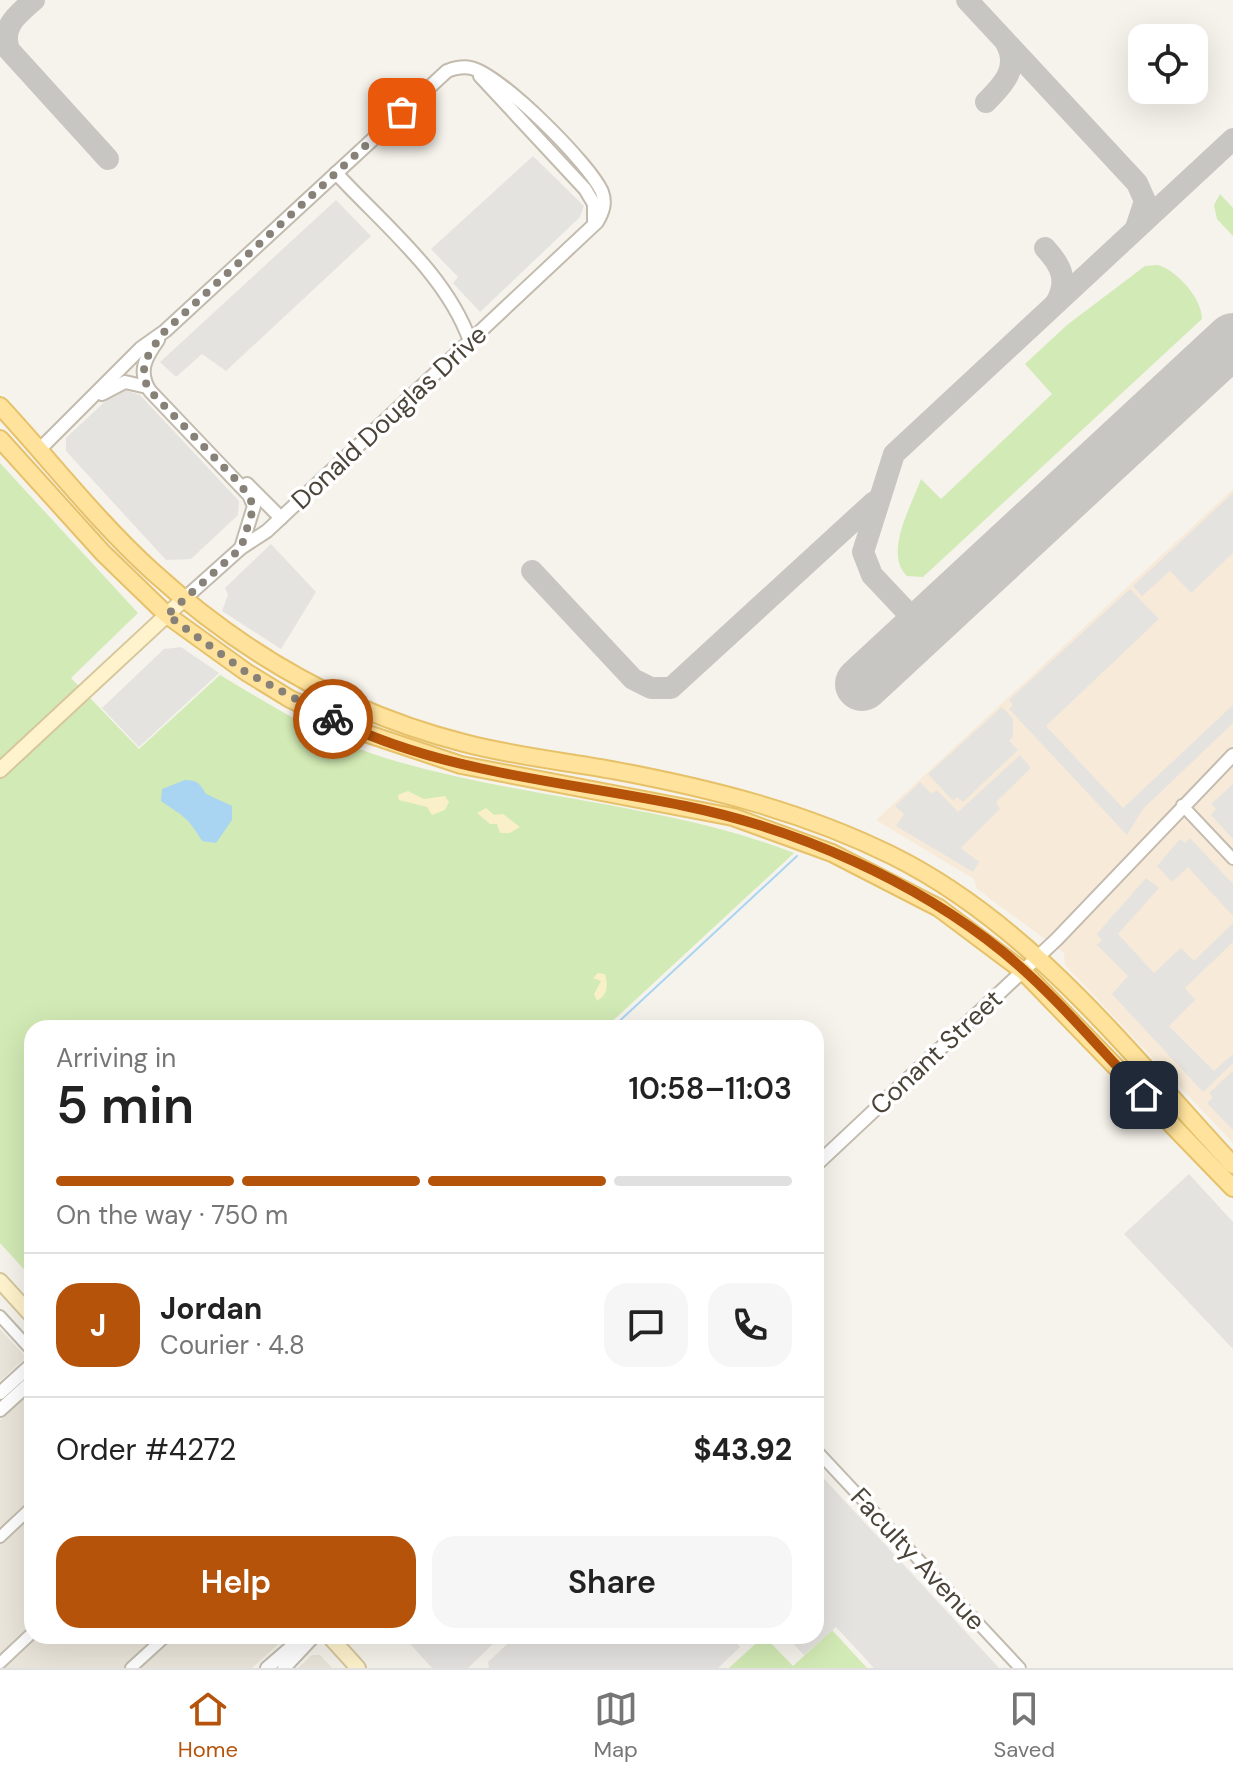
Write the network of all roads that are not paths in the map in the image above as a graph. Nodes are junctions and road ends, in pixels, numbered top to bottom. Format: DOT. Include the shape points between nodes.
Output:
graph roads {
  1 [pos="336,173"];
  2 [pos="165,331"];
  3 [pos="470,341"];
  4 [pos="147,387"];
  5 [pos="86,405"];
  6 [pos="0,406"];
  7 [pos="0,439"];
  8 [pos="40,449"];
  9 [pos="228,471"];
  10 [pos="281,518"];
  11 [pos="241,548"];
  12 [pos="184,599"];
  13 [pos="167,615"];
  14 [pos="1233,755"];
  15 [pos="0,770"];
  16 [pos="1182,805"];
  17 [pos="828,826"];
  18 [pos="818,847"];
  19 [pos="1233,859"];
  20 [pos="1038,956"];
  21 [pos="1023,971"];
  22 [pos="824,1158"];
  23 [pos="1233,1165"];
  24 [pos="1233,1188"];
  25 [pos="0,1281"];
  26 [pos="24,1307"];
  27 [pos="0,1316"];
  28 [pos="24,1342"];
  29 [pos="24,1371"];
  30 [pos="24,1388"];
  31 [pos="0,1393"];
  32 [pos="0,1410"];
  33 [pos="824,1459"];
  34 [pos="24,1514"];
  35 [pos="0,1537"];
  36 [pos="24,1640"];
  37 [pos="157,1644"];
  38 [pos="298,1644"];
  39 [pos="301,1644"];
  40 [pos="336,1644"];
  41 [pos="0,1663"];
  42 [pos="131,1668"];
  43 [pos="267,1668"];
  44 [pos="284,1668"];
  45 [pos="358,1668"];
  46 [pos="1020,1668"];
  1 -- 2 [label="street, Donald Douglas Drive"];
  1 -- 3 [label="street" via="442,287"];
  1 -- 3 [label="street, Donald Douglas Drive" via="447,71 472,68 527,107 575,155 600,188 604,206 591,229"];
  2 -- 4 [label="street" via="143,364"];
  2 -- 5 [label="street"];
  3 -- 10 [label="street, Donald Douglas Drive"];
  4 -- 5 [label="street" via="125,382"];
  4 -- 9 [label="street"];
  5 -- 8 [label="street"];
  6 -- 8 [label="main road"];
  7 -- 13 [label="main road"];
  8 -- 12 [label="main road" via="119,538"];
  9 -- 10 [label="street"];
  9 -- 11 [label="street" via="254,506"];
  10 -- 11 [label="street, Donald Douglas Drive"];
  11 -- 12 [label="street, Donald Douglas Drive"];
  12 -- 13 [label="main road"];
  12 -- 17 [label="main road" via="301,680 418,730 510,754 739,797"];
  13 -- 15 [label="main road"];
  13 -- 18 [label="main road" via="290,699 411,751 506,775 733,817"];
  14 -- 16 [label="street, Conant Street"];
  16 -- 19 [label="street"];
  16 -- 20 [label="street, Conant Street"];
  17 -- 18 [label="main road"];
  17 -- 20 [label="main road" via="952,890"];
  18 -- 21 [label="main road" via="947,912"];
  20 -- 21 [label="street, Conant Street"];
  20 -- 23 [label="main road"];
  21 -- 22 [label="street, Conant Street"];
  21 -- 24 [label="main road"];
  25 -- 26 [label="main road"];
  27 -- 28 [label="street"];
  29 -- 31 [label="street"];
  30 -- 32 [label="street"];
  33 -- 46 [label="street, Faculty Avenue"];
  34 -- 35 [label="street"];
  36 -- 41 [label="street"];
  37 -- 42 [label="street"];
  38 -- 43 [label="street"];
  39 -- 44 [label="street"];
  40 -- 45 [label="main road"];
}
